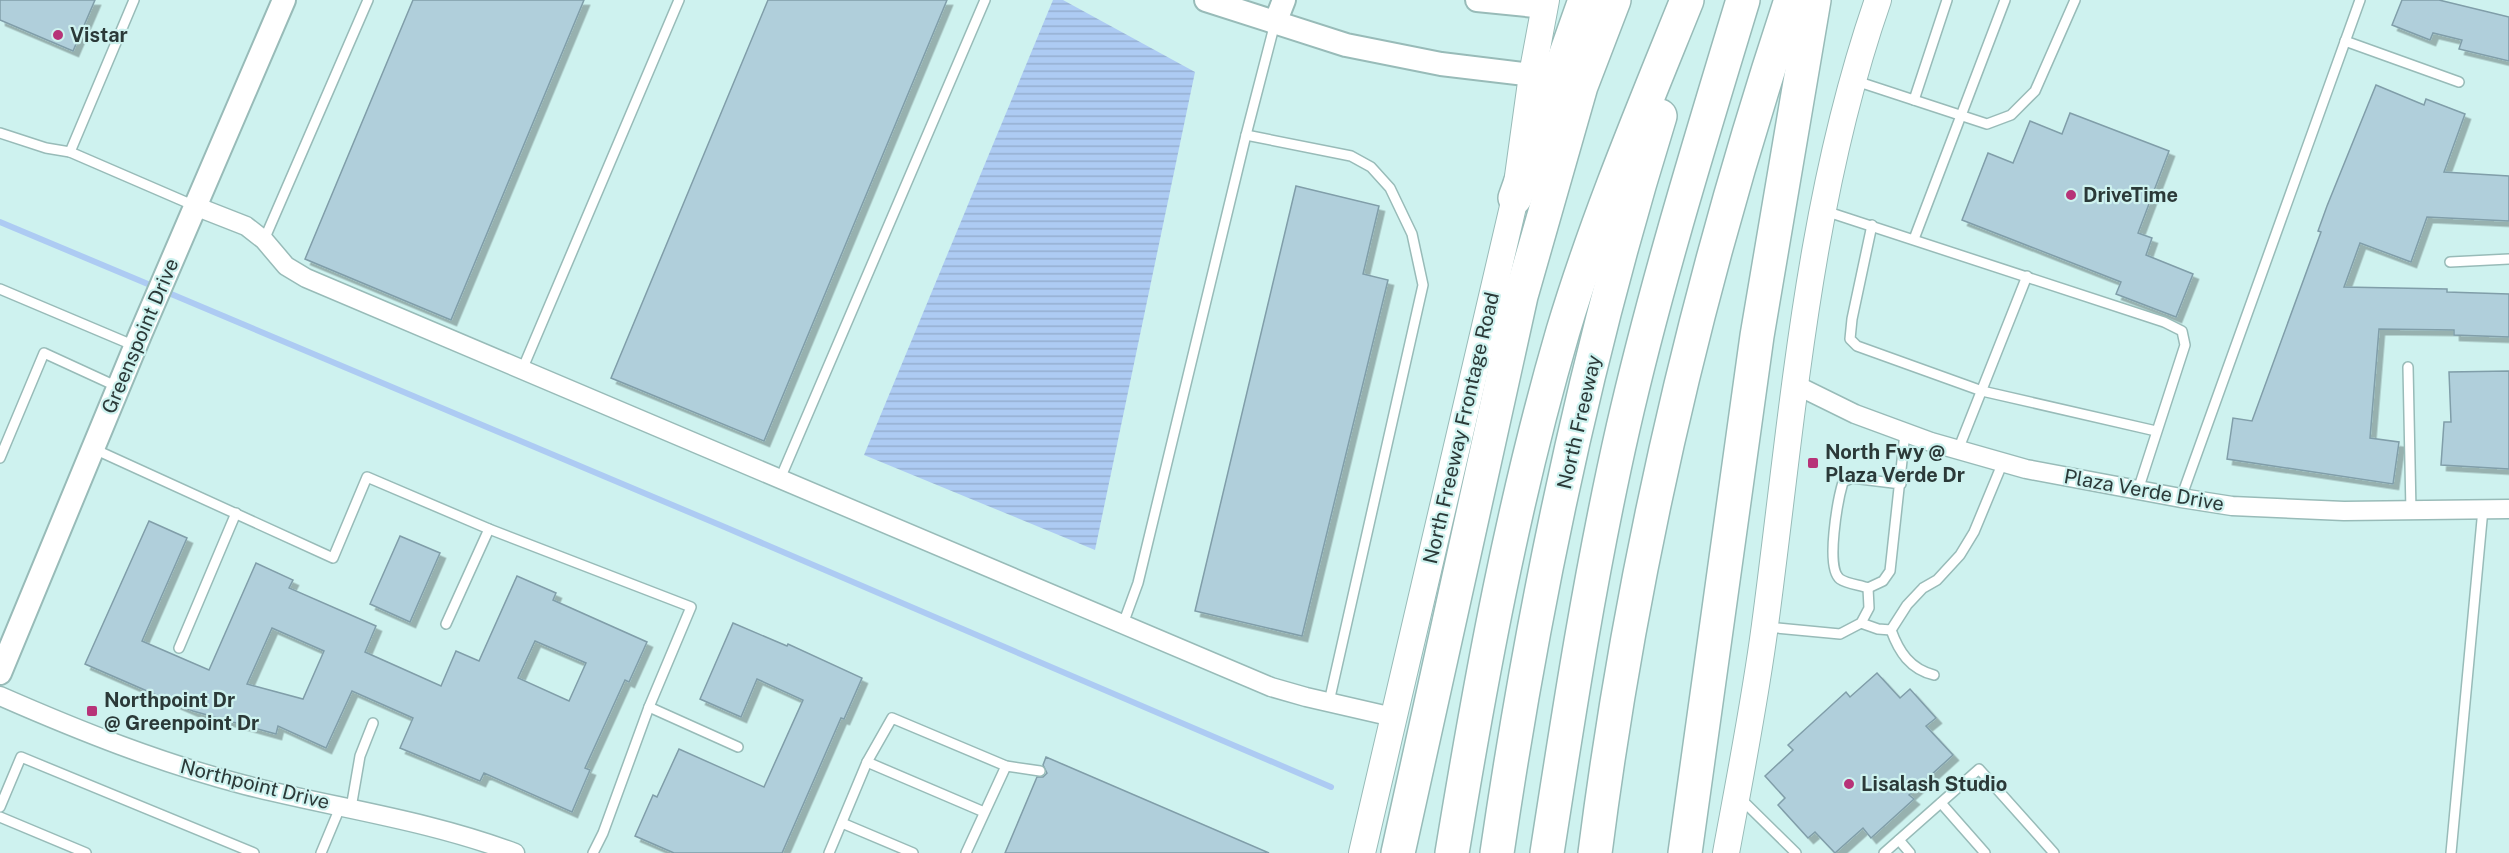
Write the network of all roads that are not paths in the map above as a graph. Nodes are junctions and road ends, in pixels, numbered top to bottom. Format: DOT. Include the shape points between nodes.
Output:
graph roads {
  1 [pos="134,0"];
  2 [pos="284,0"];
  3 [pos="368,0"];
  4 [pos="679,0"];
  5 [pos="985,0"];
  6 [pos="1206,0"];
  7 [pos="1284,0"];
  8 [pos="1477,0"];
  9 [pos="1585,0"];
  10 [pos="1614,0"];
  11 [pos="1687,0"];
  12 [pos="1696,0"];
  13 [pos="1743,0"];
  14 [pos="1791,0"];
  15 [pos="1814,0"];
  16 [pos="1878,0"];
  17 [pos="1947,0"];
  18 [pos="2004,0"];
  19 [pos="2075,0"];
  20 [pos="2360,0"];
  21 [pos="1545,3"];
  22 [pos="1275,23"];
  23 [pos="2344,41"];
  24 [pos="1532,75"];
  25 [pos="1853,80"];
  26 [pos="2458,82"];
  27 [pos="1914,100"];
  28 [pos="1959,114"];
  29 [pos="0,133"];
  30 [pos="1246,135"];
  31 [pos="70,152"];
  32 [pos="1515,198"];
  33 [pos="195,206"];
  34 [pos="1822,210"];
  35 [pos="1872,225"];
  36 [pos="1914,239"];
  37 [pos="264,240"];
  38 [pos="2509,259"];
  39 [pos="2450,262"];
  40 [pos="2027,276"];
  41 [pos="0,289"];
  42 [pos="138,340"];
  43 [pos="2408,367"];
  44 [pos="522,370"];
  45 [pos="1794,384"];
  46 [pos="118,387"];
  47 [pos="1982,391"];
  48 [pos="2156,431"];
  49 [pos="1905,433"];
  50 [pos="93,448"];
  51 [pos="1958,450"];
  52 [pos="0,458"];
  53 [pos="2003,462"];
  54 [pos="780,479"];
  55 [pos="1901,484"];
  56 [pos="2138,490"];
  57 [pos="2181,498"];
  58 [pos="2483,509"];
  59 [pos="2509,509"];
  60 [pos="2411,511"];
  61 [pos="236,513"];
  62 [pos="489,530"];
  63 [pos="1868,588"];
  64 [pos="1861,623"];
  65 [pos="446,624"];
  66 [pos="1123,624"];
  67 [pos="1765,627"];
  68 [pos="1891,630"];
  69 [pos="179,648"];
  70 [pos="0,673"];
  71 [pos="1934,675"];
  72 [pos="0,696"];
  73 [pos="1329,702"];
  74 [pos="649,706"];
  75 [pos="1393,717"];
  76 [pos="373,723"];
  77 [pos="738,747"];
  78 [pos="867,762"];
  79 [pos="1006,766"];
  80 [pos="1040,771"];
  81 [pos="1736,795"];
  82 [pos="1941,803"];
  83 [pos="0,807"];
  84 [pos="346,807"];
  85 [pos="984,812"];
  86 [pos="0,817"];
  87 [pos="842,823"];
  88 [pos="1899,840"];
  89 [pos="2453,842"];
  90 [pos="86,853"];
  91 [pos="254,853"];
  92 [pos="321,853"];
  93 [pos="515,853"];
  94 [pos="593,853"];
  95 [pos="830,853"];
  96 [pos="913,853"];
  97 [pos="966,853"];
  98 [pos="1362,853"];
  99 [pos="1398,853"];
  100 [pos="1452,853"];
  101 [pos="1497,853"];
  102 [pos="1548,853"];
  103 [pos="1595,853"];
  104 [pos="1683,853"];
  105 [pos="1726,853"];
  106 [pos="1796,853"];
  107 [pos="1884,853"];
  108 [pos="1910,853"];
  109 [pos="1985,853"];
  110 [pos="2054,853"];
  111 [pos="2451,853"];
  112 [pos="2459,853"];
  1 -- 31 [label="lane"];
  2 -- 33 [label="street, Greenspoint Drive"];
  3 -- 37 [label="lane"];
  4 -- 44 [label="lane"];
  5 -- 54 [label="lane"];
  6 -- 22 [label="street"];
  7 -- 22 [label="street"];
  8 -- 21 [label="street"];
  9 -- 32 [label="highway"];
  10 -- 99 [label="highway" via="1581,86 1521,296"];
  11 -- 100 [label="highway" via="1625,153 1564,330 1501,583"];
  12 -- 101 [label="highway, North Freeway" via="1590,374 1534,637"];
  13 -- 102 [label="highway" via="1685,194 1623,427 1587,609"];
  14 -- 103 [label="highway" via="1687,354 1646,543 1612,729"];
  15 -- 104 [label="highway" via="1756,336"];
  16 -- 25 [label="main road"];
  17 -- 27 [label="lane"];
  18 -- 28 [label="lane"];
  19 -- 28 [label="lane" via="2035,91 2011,115 1987,124"];
  20 -- 23 [label="lane"];
  21 -- 24 [label="main road, North Freeway Frontage Road"];
  22 -- 24 [label="street" via="1346,45 1442,64"];
  22 -- 30 [label="lane"];
  23 -- 26 [label="lane"];
  23 -- 57 [label="lane"];
  24 -- 32 [label="main road, North Freeway Frontage Road"];
  25 -- 27 [label="lane"];
  25 -- 34 [label="main road"];
  27 -- 28 [label="lane"];
  28 -- 36 [label="lane"];
  29 -- 31 [label="lane"];
  30 -- 66 [label="lane" via="1138,583"];
  30 -- 73 [label="lane" via="1351,156 1371,168 1390,188 1412,234 1423,285"];
  31 -- 33 [label="lane"];
  32 -- 75 [label="main road, North Freeway Frontage Road"];
  33 -- 37 [label="street" via="246,226"];
  33 -- 42 [label="street, Greenspoint Drive"];
  34 -- 35 [label="lane"];
  34 -- 45 [label="main road"];
  35 -- 36 [label="lane"];
  35 -- 47 [label="lane" via="1850,339 1857,346"];
  36 -- 40 [label="lane"];
  37 -- 44 [label="street" via="286,266 306,278"];
  38 -- 39 [label="lane"];
  40 -- 47 [label="lane"];
  40 -- 48 [label="lane" via="2182,331 2185,345"];
  41 -- 42 [label="lane"];
  42 -- 46 [label="street, Greenspoint Drive"];
  43 -- 60 [label="lane"];
  44 -- 54 [label="street"];
  45 -- 49 [label="street, Plaza Verde Drive"];
  45 -- 67 [label="main road"];
  46 -- 50 [label="street, Greenspoint Drive"];
  46 -- 52 [label="lane" via="44,353"];
  47 -- 48 [label="lane"];
  47 -- 51 [label="lane"];
  48 -- 56 [label="lane"];
  49 -- 51 [label="street, Plaza Verde Drive"];
  49 -- 55 [label="lane"];
  50 -- 61 [label="lane"];
  50 -- 70 [label="street, Greenspoint Drive"];
  51 -- 53 [label="street, Plaza Verde Drive"];
  53 -- 56 [label="street, Plaza Verde Drive"];
  53 -- 68 [label="lane" via="1974,532 1960,555 1906,605"];
  54 -- 66 [label="street"];
  55 -- 63 [label="lane" via="1890,571 1883,581"];
  55 -- 63 [label="lane" via="1852,478 1843,482 1833,570 1841,580"];
  56 -- 57 [label="street, Plaza Verde Drive"];
  57 -- 60 [label="street, Plaza Verde Drive" via="2232,506"];
  58 -- 59 [label="street, Plaza Verde Drive"];
  58 -- 60 [label="street, Plaza Verde Drive"];
  58 -- 89 [label="lane"];
  61 -- 62 [label="lane" via="333,558 367,477"];
  61 -- 69 [label="lane"];
  62 -- 65 [label="lane"];
  62 -- 74 [label="lane" via="691,607"];
  63 -- 64 [label="lane" via="1869,608"];
  64 -- 67 [label="lane" via="1840,634"];
  64 -- 68 [label="lane"];
  66 -- 73 [label="street" via="1271,687"];
  67 -- 81 [label="main road"];
  68 -- 71 [label="lane" via="1899,652 1923,672"];
  72 -- 84 [label="street, Northpoint Drive" via="84,732 197,772"];
  73 -- 75 [label="street"];
  74 -- 77 [label="lane"];
  74 -- 94 [label="lane"];
  75 -- 98 [label="main road, North Freeway Frontage Road"];
  76 -- 84 [label="lane"];
  78 -- 79 [label="lane" via="892,718"];
  78 -- 85 [label="lane"];
  78 -- 87 [label="lane"];
  79 -- 80 [label="lane"];
  79 -- 85 [label="lane"];
  81 -- 105 [label="main road"];
  81 -- 106 [label="lane"];
  82 -- 88 [label="lane"];
  82 -- 109 [label="lane"];
  82 -- 110 [label="lane" via="1979,769"];
  83 -- 91 [label="lane" via="21,758"];
  84 -- 92 [label="lane"];
  84 -- 93 [label="street, Northpoint Drive" via="466,836"];
  85 -- 97 [label="lane"];
  86 -- 90 [label="lane"];
  87 -- 95 [label="lane"];
  87 -- 96 [label="lane"];
  88 -- 107 [label="lane"];
  88 -- 108 [label="lane"];
  89 -- 111 [label="lane"];
  89 -- 112 [label="lane"];
}
